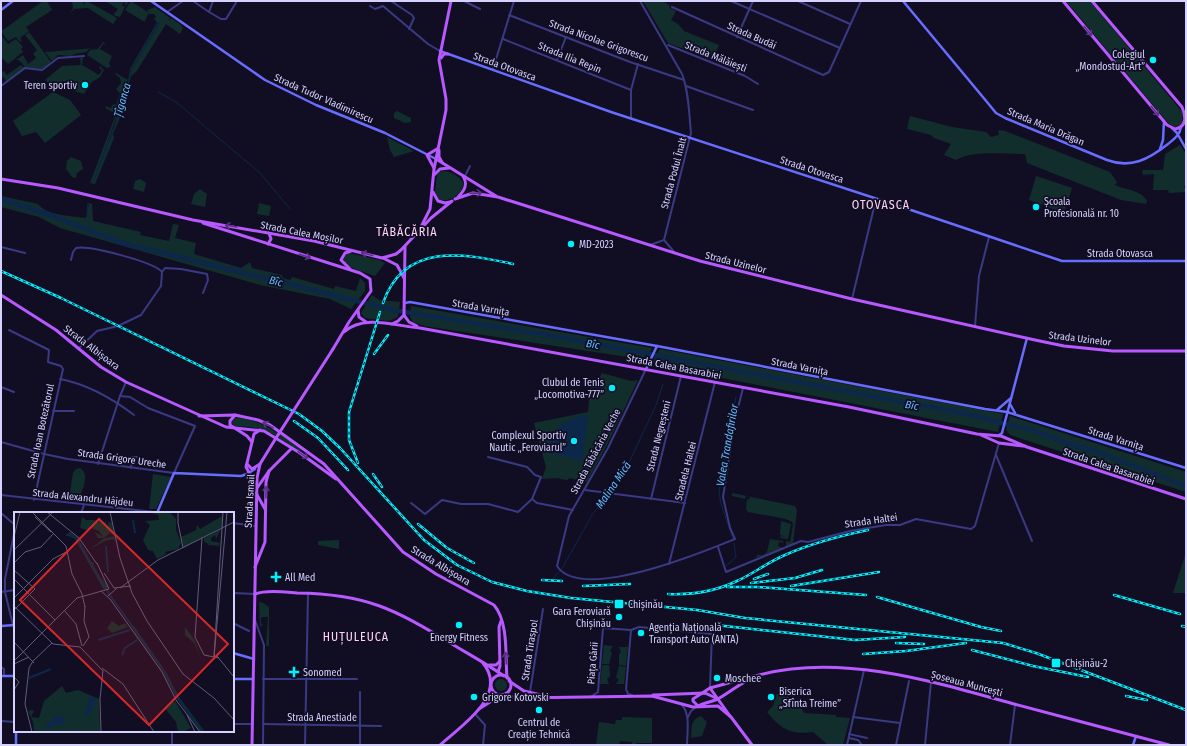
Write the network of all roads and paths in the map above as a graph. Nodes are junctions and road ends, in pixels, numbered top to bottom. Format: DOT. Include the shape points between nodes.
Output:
graph roads {
  1 [pos="13,1"];
  2 [pos="151,1"];
  3 [pos="183,1"];
  4 [pos="193,1"];
  5 [pos="213,1"];
  6 [pos="238,1"];
  7 [pos="391,1"];
  8 [pos="451,1"];
  9 [pos="464,1"];
  10 [pos="514,1"];
  11 [pos="640,1"];
  12 [pos="731,1"];
  13 [pos="753,1"];
  14 [pos="798,1"];
  15 [pos="861,1"];
  16 [pos="903,1"];
  17 [pos="1064,1"];
  18 [pos="1092,1"];
  19 [pos="370,6"];
  20 [pos="672,7"];
  21 [pos="480,9"];
  22 [pos="749,9"];
  23 [pos="1,10"];
  24 [pos="167,12"];
  25 [pos="209,12"];
  26 [pos="509,15"];
  27 [pos="850,24"];
  28 [pos="409,29"];
  29 [pos="566,37"];
  30 [pos="737,37"];
  31 [pos="503,39"];
  32 [pos="666,44"];
  33 [pos="840,48"];
  34 [pos="440,51"];
  35 [pos="448,54"];
  36 [pos="84,56"];
  37 [pos="557,60"];
  38 [pos="638,64"];
  39 [pos="493,69"];
  40 [pos="684,80"];
  41 [pos="758,84"];
  42 [pos="1,86"];
  43 [pos="444,86"];
  44 [pos="686,86"];
  45 [pos="631,90"];
  46 [pos="1184,107"];
  47 [pos="753,110"];
  48 [pos="631,118"];
  49 [pos="1164,121"];
  50 [pos="1183,126"];
  51 [pos="1171,128"];
  52 [pos="1177,136"];
  53 [pos="690,138"];
  54 [pos="439,145"];
  55 [pos="1186,150"];
  56 [pos="1159,151"];
  57 [pos="427,155"];
  58 [pos="436,159"];
  59 [pos="446,165"];
  60 [pos="470,166"];
  61 [pos="434,169"];
  62 [pos="453,169"];
  63 [pos="461,174"];
  64 [pos="465,176"];
  65 [pos="433,178"];
  66 [pos="1,179"];
  67 [pos="466,185"];
  68 [pos="433,187"];
  69 [pos="498,197"];
  70 [pos="876,198"];
  71 [pos="454,200"];
  72 [pos="193,220"];
  73 [pos="418,232"];
  74 [pos="269,233"];
  75 [pos="989,237"];
  76 [pos="664,240"];
  77 [pos="268,244"];
  78 [pos="648,245"];
  79 [pos="405,246"];
  80 [pos="1,247"];
  81 [pos="353,250"];
  82 [pos="25,252"];
  83 [pos="677,254"];
  84 [pos="382,258"];
  85 [pos="71,260"];
  86 [pos="1186,261"];
  87 [pos="352,271"];
  88 [pos="162,272"];
  89 [pos="404,280"];
  90 [pos="203,293"];
  91 [pos="370,293"];
  92 [pos="1,295"];
  93 [pos="852,299"];
  94 [pos="405,305"];
  95 [pos="358,310"];
  96 [pos="404,315"];
  97 [pos="366,322"];
  98 [pos="389,325"];
  99 [pos="975,326"];
  100 [pos="420,328"];
  101 [pos="9,330"];
  102 [pos="344,332"];
  103 [pos="1027,338"];
  104 [pos="657,347"];
  105 [pos="78,348"];
  106 [pos="1186,351"];
  107 [pos="646,369"];
  108 [pos="681,376"];
  109 [pos="60,378"];
  110 [pos="126,382"];
  111 [pos="715,382"];
  112 [pos="1,387"];
  113 [pos="743,388"];
  114 [pos="14,392"];
  115 [pos="120,396"];
  116 [pos="1012,398"];
  117 [pos="117,403"];
  118 [pos="1010,404"];
  119 [pos="53,411"];
  120 [pos="996,411"];
  121 [pos="74,412"];
  122 [pos="1007,413"];
  123 [pos="1015,414"];
  124 [pos="134,415"];
  125 [pos="235,415"];
  126 [pos="199,416"];
  127 [pos="233,428"];
  128 [pos="260,430"];
  129 [pos="1002,432"];
  130 [pos="977,434"];
  131 [pos="998,436"];
  132 [pos="1004,437"];
  133 [pos="1,442"];
  134 [pos="252,442"];
  135 [pos="999,443"];
  136 [pos="1027,447"];
  137 [pos="292,448"];
  138 [pos="44,454"];
  139 [pos="996,455"];
  140 [pos="488,456"];
  141 [pos="137,457"];
  142 [pos="317,457"];
  143 [pos="314,462"];
  144 [pos="98,464"];
  145 [pos="246,466"];
  146 [pos="131,468"];
  147 [pos="1186,468"];
  148 [pos="257,469"];
  149 [pos="269,471"];
  150 [pos="174,473"];
  151 [pos="248,474"];
  152 [pos="243,476"];
  153 [pos="341,483"];
  154 [pos="256,489"];
  155 [pos="585,490"];
  156 [pos="1,495"];
  157 [pos="532,499"];
  158 [pos="651,499"];
  159 [pos="1186,499"];
  160 [pos="34,500"];
  161 [pos="411,503"];
  162 [pos="685,503"];
  163 [pos="84,505"];
  164 [pos="266,510"];
  165 [pos="573,510"];
  166 [pos="81,512"];
  167 [pos="148,512"];
  168 [pos="157,512"];
  169 [pos="1,513"];
  170 [pos="234,523"];
  171 [pos="14,524"];
  172 [pos="256,526"];
  173 [pos="14,534"];
  174 [pos="1032,541"];
  175 [pos="718,546"];
  176 [pos="669,564"];
  177 [pos="254,568"];
  178 [pos="14,590"];
  179 [pos="1,592"];
  180 [pos="6,592"];
  181 [pos="234,593"];
  182 [pos="308,593"];
  183 [pos="255,594"];
  184 [pos="543,609"];
  185 [pos="254,616"];
  186 [pos="501,621"];
  187 [pos="234,624"];
  188 [pos="14,625"];
  189 [pos="1,626"];
  190 [pos="631,630"];
  191 [pos="249,631"];
  192 [pos="234,653"];
  193 [pos="254,659"];
  194 [pos="500,661"];
  195 [pos="482,663"];
  196 [pos="489,665"];
  197 [pos="1,667"];
  198 [pos="865,669"];
  199 [pos="498,672"];
  200 [pos="3,676"];
  201 [pos="14,676"];
  202 [pos="758,676"];
  203 [pos="495,677"];
  204 [pos="507,678"];
  205 [pos="234,679"];
  206 [pos="253,679"];
  207 [pos="263,679"];
  208 [pos="306,679"];
  209 [pos="358,679"];
  210 [pos="931,680"];
  211 [pos="909,681"];
  212 [pos="729,682"];
  213 [pos="491,685"];
  214 [pos="710,688"];
  215 [pos="733,689"];
  216 [pos="360,692"];
  217 [pos="530,693"];
  218 [pos="699,693"];
  219 [pos="725,694"];
  220 [pos="501,695"];
  221 [pos="552,696"];
  222 [pos="590,696"];
  223 [pos="633,696"];
  224 [pos="652,696"];
  225 [pos="718,699"];
  226 [pos="679,702"];
  227 [pos="1015,704"];
  228 [pos="698,706"];
  229 [pos="725,706"];
  230 [pos="479,709"];
  231 [pos="475,713"];
  232 [pos="731,717"];
  233 [pos="853,717"];
  234 [pos="687,718"];
  235 [pos="1,721"];
  236 [pos="14,722"];
  237 [pos="900,723"];
  238 [pos="234,724"];
  239 [pos="253,724"];
  240 [pos="263,724"];
  241 [pos="306,725"];
  242 [pos="360,725"];
  243 [pos="381,726"];
  244 [pos="16,732"];
  245 [pos="172,732"];
  246 [pos="850,734"];
  247 [pos="1136,736"];
  248 [pos="849,738"];
  249 [pos="867,738"];
  250 [pos="16,745"];
  251 [pos="172,745"];
  252 [pos="252,745"];
  253 [pos="263,745"];
  254 [pos="305,745"];
  255 [pos="360,745"];
  256 [pos="440,745"];
  257 [pos="483,745"];
  258 [pos="687,745"];
  259 [pos="752,745"];
  260 [pos="847,745"];
  261 [pos="862,745"];
  262 [pos="896,745"];
  263 [pos="925,745"];
  264 [pos="1010,745"];
  265 [pos="1133,745"];
  266 [pos="1169,745"];
  1 -- 23 [label="street"];
  2 -- 24 [label="street, Strada Tudor Vladimirescu"];
  3 -- 24 [label="street"];
  4 -- 25 [label="street"];
  5 -- 25 [label="street"];
  6 -- 25 [label="street" via="226,19"];
  7 -- 28 [label="street" via="414,18"];
  8 -- 34 [label="main road"];
  9 -- 21 [label="street"];
  10 -- 26 [label="street"];
  11 -- 32 [label="street, Strada Podul Înalt"];
  12 -- 22 [label="street"];
  13 -- 22 [label="street"];
  14 -- 27 [label="street"];
  15 -- 27 [label="street"];
  16 -- 56 [label="street, Strada Maria Drăgan" via="1000,116 1116,163 1137,162"];
  17 -- 49 [label="main road, one-way"];
  18 -- 46 [label="main road"];
  19 -- 28 [label="street" via="375,9 383,6"];
  20 -- 30 [label="street, Strada Budăi"];
  22 -- 30 [label="street"];
  22 -- 33 [label="street"];
  24 -- 57 [label="street, Strada Tudor Vladimirescu" via="270,83 385,133"];
  26 -- 29 [label="street, Strada Nicolae Grigorescu"];
  26 -- 31 [label="street"];
  27 -- 33 [label="street"];
  28 -- 34 [label="street"];
  29 -- 37 [label="street"];
  29 -- 38 [label="street, Strada Nicolae Grigorescu"];
  30 -- 33 [label="street, Strada Budăi" via="825,75 829,72"];
  31 -- 37 [label="street, Strada Ilia Repin"];
  31 -- 39 [label="street"];
  32 -- 40 [label="street, Strada Podul Înalt"];
  32 -- 41 [label="street, Strada Mălăiești" via="745,76"];
  34 -- 35 [label="street, Strada Otovasca"];
  34 -- 43 [label="main road" via="439,64"];
  35 -- 39 [label="street, Strada Otovasca"];
  35 -- 43 [label="main road" via="444,54 441,59"];
  36 -- 42 [label="street" via="58,58 42,70 26,68"];
  37 -- 45 [label="street, Strada Ilia Repin"];
  38 -- 40 [label="street, Strada Nicolae Grigorescu"];
  38 -- 45 [label="street"];
  39 -- 48 [label="street, Strada Otovasca"];
  40 -- 44 [label="street, Strada Podul Înalt"];
  43 -- 54 [label="main road" via="446,110"];
  44 -- 47 [label="street"];
  44 -- 53 [label="street, Strada Podul Înalt"];
  45 -- 48 [label="street"];
  46 -- 50 [label="main road" via="1186,115"];
  48 -- 53 [label="street, Strada Otovasca"];
  49 -- 51 [label="main road"];
  49 -- 56 [label="street" via="1163,140"];
  50 -- 51 [label="main road"];
  50 -- 52 [label="street"];
  51 -- 52 [label="street"];
  52 -- 55 [label="street"];
  52 -- 56 [label="street, Strada Maria Drăgan"];
  53 -- 70 [label="street, Strada Otovasca"];
  53 -- 76 [label="street, Strada Podul Înalt"];
  54 -- 57 [label="main road" via="434,152"];
  54 -- 58 [label="main road"];
  54 -- 59 [label="main road" via="440,157"];
  57 -- 58 [label="street, Strada Tudor Vladimirescu"];
  57 -- 61 [label="main road"];
  58 -- 59 [label="main road, Strada Uzinelor"];
  58 -- 61 [label="main road"];
  59 -- 62 [label="main road, Strada Uzinelor"];
  60 -- 64 [label="street"];
  61 -- 65 [label="main road"];
  62 -- 63 [label="main road, Strada Uzinelor"];
  62 -- 65 [label="main road" via="440,168"];
  63 -- 64 [label="main road, Strada Uzinelor"];
  63 -- 67 [label="main road"];
  64 -- 67 [label="street"];
  64 -- 69 [label="main road, Strada Uzinelor"];
  65 -- 68 [label="main road"];
  66 -- 72 [label="main road, Strada Calea Moșilor" via="58,188"];
  67 -- 71 [label="main road" via="463,192"];
  68 -- 71 [label="main road" via="437,200 445,203"];
  68 -- 73 [label="main road" via="429,211"];
  71 -- 69 [label="main road, Strada Uzinelor, one-way" via="473,193"];
  69 -- 78 [label="main road, Strada Uzinelor"];
  70 -- 75 [label="street, Strada Otovasca"];
  70 -- 93 [label="street"];
  71 -- 73 [label="main road"];
  74 -- 72 [label="main road, Strada Calea Moșilor, one-way"];
  72 -- 77 [label="main road, Strada Calea Moșilor"];
  73 -- 79 [label="main road"];
  74 -- 77 [label="main road" via="271,239"];
  74 -- 81 [label="main road, Strada Calea Moșilor"];
  75 -- 86 [label="street, Strada Otovasca" via="1064,261"];
  75 -- 99 [label="street" via="978,276"];
  76 -- 78 [label="street"];
  76 -- 83 [label="street"];
  77 -- 87 [label="main road, Strada Calea Moșilor, one-way"];
  78 -- 83 [label="main road, Strada Uzinelor"];
  79 -- 84 [label="main road" via="396,254"];
  79 -- 89 [label="main road"];
  80 -- 82 [label="street"];
  84 -- 81 [label="main road, Strada Calea Moșilor, one-way"];
  81 -- 87 [label="main road" via="345,253 341,260"];
  83 -- 93 [label="main road, Strada Uzinelor" via="700,262"];
  84 -- 89 [label="main road, Strada Calea Moșilor" via="397,265"];
  85 -- 88 [label="street" via="76,248 95,249 154,266"];
  87 -- 91 [label="main road, Strada Calea Moșilor" via="370,279"];
  88 -- 90 [label="street" via="170,268 207,274 208,280"];
  88 -- 105 [label="street" via="162,286 141,315 118,326 97,331"];
  89 -- 94 [label="main road"];
  91 -- 95 [label="main road, Strada Ismail"];
  92 -- 105 [label="main road, Strada Albișoara" via="56,330"];
  93 -- 99 [label="main road, Strada Uzinelor"];
  94 -- 96 [label="main road"];
  94 -- 104 [label="street, Strada Varnița" via="410,302"];
  95 -- 97 [label="main road" via="359,317"];
  95 -- 102 [label="main road, Strada Ismail"];
  96 -- 98 [label="main road"];
  96 -- 100 [label="main road" via="409,322"];
  97 -- 98 [label="main road, Strada Calea Basarabiei"];
  97 -- 102 [label="main road, Strada Calea Basarabiei" via="356,323"];
  98 -- 100 [label="main road, Strada Calea Basarabiei"];
  99 -- 103 [label="main road, Strada Uzinelor"];
  100 -- 107 [label="main road, Strada Calea Basarabiei"];
  101 -- 109 [label="street, Strada Ioan Botezătorul" via="49,350 48,362 63,369"];
  102 -- 148 [label="main road, Strada Ismail, bridge"];
  103 -- 106 [label="main road, Strada Uzinelor" via="1064,346 1113,351"];
  103 -- 116 [label="street"];
  104 -- 107 [label="street, Strada Tăbăcăria Veche"];
  104 -- 120 [label="street, Strada Varnița"];
  105 -- 110 [label="main road, Strada Albișoara" via="101,367"];
  107 -- 108 [label="main road, Strada Calea Basarabiei"];
  107 -- 155 [label="street, Strada Tăbăcăria Veche"];
  108 -- 111 [label="main road, Strada Calea Basarabiei"];
  108 -- 158 [label="street, Strada Negreșteni"];
  109 -- 117 [label="street"];
  109 -- 119 [label="street, Strada Ioan Botezătorul"];
  110 -- 115 [label="street"];
  110 -- 126 [label="main road, Strada Albișoara"];
  111 -- 113 [label="main road, Strada Calea Basarabiei"];
  111 -- 162 [label="street, Stradela Haltei"];
  112 -- 114 [label="street"];
  113 -- 130 [label="main road, Strada Calea Basarabiei"];
  113 -- 175 [label="street" via="735,420 723,497 735,539"];
  115 -- 117 [label="street"];
  115 -- 150 [label="street" via="130,397 196,428"];
  116 -- 118 [label="street"];
  116 -- 120 [label="street"];
  117 -- 124 [label="street"];
  117 -- 144 [label="street"];
  118 -- 122 [label="street"];
  118 -- 123 [label="street"];
  119 -- 121 [label="street"];
  119 -- 138 [label="street, Strada Ioan Botezătorul"];
  120 -- 122 [label="street, Strada Varnița"];
  122 -- 123 [label="street, Strada Varnița"];
  122 -- 129 [label="street"];
  123 -- 147 [label="street, Strada Varnița"];
  125 -- 126 [label="main road, Strada Albișoara"];
  125 -- 127 [label="main road" via="230,421"];
  142 -- 125 [label="main road, Strada Albișoara, one-way" via="266,424"];
  126 -- 127 [label="main road, Strada Albișoara"];
  127 -- 128 [label="main road, Strada Albișoara"];
  127 -- 134 [label="main road"];
  128 -- 134 [label="main road" via="254,434"];
  128 -- 137 [label="main road, Strada Albișoara"];
  129 -- 131 [label="street"];
  129 -- 132 [label="street"];
  130 -- 131 [label="main road, Strada Calea Basarabiei"];
  130 -- 135 [label="main road, Strada Calea Basarabiei"];
  131 -- 132 [label="main road, Strada Calea Basarabiei"];
  131 -- 135 [label="main road"];
  132 -- 135 [label="main road"];
  132 -- 136 [label="main road, Strada Calea Basarabiei"];
  133 -- 138 [label="street, Strada Grigore Ureche"];
  134 -- 145 [label="main road"];
  135 -- 136 [label="main road, Strada Calea Basarabiei"];
  135 -- 139 [label="street, Strada Haltei"];
  136 -- 159 [label="main road, Strada Calea Basarabiei"];
  137 -- 143 [label="main road, Strada Albișoara, one-way"];
  137 -- 149 [label="main road"];
  138 -- 144 [label="street, Strada Grigore Ureche"];
  138 -- 160 [label="street, Strada Ioan Botezătorul"];
  139 -- 174 [label="street"];
  139 -- 175 [label="street, Strada Haltei" via="972,529 916,519 900,525 850,530 808,542 798,542 726,572"];
  140 -- 157 [label="street" via="528,467 535,475 541,477"];
  141 -- 146 [label="street" via="131,458"];
  142 -- 143 [label="main road" via="317,461"];
  142 -- 153 [label="main road, Strada Albișoara"];
  143 -- 153 [label="main road, Strada Albișoara"];
  144 -- 146 [label="street, Strada Grigore Ureche"];
  145 -- 148 [label="main road"];
  145 -- 151 [label="main road"];
  145 -- 152 [label="street"];
  146 -- 150 [label="street, Strada Grigore Ureche"];
  148 -- 149 [label="main road" via="262,475"];
  148 -- 151 [label="street, Strada Grigore Ureche"];
  148 -- 154 [label="main road, Strada Ismail"];
  149 -- 154 [label="main road"];
  164 -- 149 [label="main road, one-way" via="266,482"];
  150 -- 152 [label="street, Strada Grigore Ureche"];
  150 -- 168 [label="street"];
  151 -- 152 [label="street, Strada Grigore Ureche"];
  151 -- 154 [label="main road"];
  153 -- 186 [label="main road, Strada Albișoara" via="403,552 436,574 492,603"];
  154 -- 164 [label="main road"];
  154 -- 172 [label="main road, Strada Ismail"];
  155 -- 158 [label="street"];
  155 -- 165 [label="street, Strada Tăbăcăria Veche"];
  156 -- 160 [label="street, Strada Alexandru Hâjdeu"];
  157 -- 161 [label="street" via="518,512 488,504 461,504 442,500 425,514"];
  157 -- 165 [label="street" via="537,503"];
  158 -- 162 [label="street"];
  160 -- 163 [label="street, Strada Alexandru Hâjdeu"];
  162 -- 176 [label="street, Stradela Haltei"];
  163 -- 166 [label="street"];
  163 -- 167 [label="street, Strada Alexandru Hâjdeu"];
  164 -- 177 [label="main road" via="265,542"];
  165 -- 176 [label="street, Strada Tăbăcăria Veche" via="567,523 558,568 561,571 580,579 603,579"];
  169 -- 171 [label="street"];
  170 -- 172 [label="street"];
  172 -- 177 [label="main road, Strada Ismail"];
  173 -- 180 [label="street" via="4,579"];
  175 -- 176 [label="street"];
  177 -- 183 [label="main road, Strada Ismail"];
  178 -- 180 [label="street"];
  179 -- 180 [label="street"];
  180 -- 188 [label="street"];
  181 -- 183 [label="street"];
  182 -- 183 [label="main road"];
  182 -- 195 [label="main road" via="347,596 390,609"];
  182 -- 208 [label="street"];
  183 -- 185 [label="main road, Strada Ismail"];
  184 -- 217 [label="street, Strada Tiraspol"];
  185 -- 193 [label="main road, Strada Ismail"];
  185 -- 207 [label="street" via="264,645"];
  186 -- 194 [label="main road, Strada Albișoara"];
  204 -- 186 [label="main road, Strada Albișoara, one-way" via="504,629"];
  187 -- 191 [label="street"];
  188 -- 189 [label="street"];
  190 -- 214 [label="street" via="639,627 712,634"];
  190 -- 222 [label="street, Piața Gării" via="603,628 598,692"];
  190 -- 223 [label="street" via="626,689 628,694"];
  192 -- 193 [label="street"];
  193 -- 206 [label="main road, Strada Ismail"];
  194 -- 196 [label="main road" via="496,665"];
  194 -- 199 [label="main road, Strada Albișoara"];
  195 -- 196 [label="main road"];
  195 -- 213 [label="main road" via="488,671"];
  196 -- 199 [label="main road"];
  197 -- 200 [label="street" via="4,669"];
  198 -- 202 [label="main road, Șoseaua Muncești" via="803,668"];
  198 -- 210 [label="main road, Șoseaua Muncești"];
  198 -- 233 [label="street"];
  199 -- 203 [label="main road, Strada Albișoara"];
  199 -- 204 [label="main road"];
  200 -- 201 [label="street"];
  202 -- 212 [label="main road, Șoseaua Muncești"];
  202 -- 215 [label="main road, Șoseaua Muncești"];
  203 -- 204 [label="main road"];
  203 -- 213 [label="main road"];
  204 -- 217 [label="main road" via="521,690"];
  204 -- 220 [label="main road" via="510,689"];
  205 -- 206 [label="street"];
  206 -- 239 [label="main road, Strada Ismail"];
  207 -- 208 [label="street"];
  207 -- 240 [label="street"];
  208 -- 209 [label="street"];
  208 -- 241 [label="street"];
  210 -- 227 [label="main road, Șoseaua Muncești"];
  210 -- 263 [label="street"];
  211 -- 237 [label="street"];
  212 -- 214 [label="main road, Șoseaua Muncești"];
  212 -- 215 [label="main road"];
  213 -- 220 [label="main road" via="494,692"];
  213 -- 230 [label="main road" via="486,700"];
  214 -- 218 [label="main road, Șoseaua Muncești"];
  214 -- 225 [label="main road"];
  215 -- 219 [label="main road, Șoseaua Muncești"];
  216 -- 242 [label="street"];
  217 -- 221 [label="main road"];
  218 -- 224 [label="main road"];
  218 -- 225 [label="main road" via="709,694"];
  218 -- 228 [label="main road" via="693,700"];
  219 -- 225 [label="main road, Șoseaua Muncești"];
  219 -- 229 [label="main road"];
  220 -- 221 [label="main road" via="514,698"];
  220 -- 230 [label="main road"];
  221 -- 222 [label="main road"];
  222 -- 223 [label="main road"];
  223 -- 224 [label="main road"];
  224 -- 226 [label="main road"];
  225 -- 228 [label="main road, Șoseaua Muncești"];
  225 -- 229 [label="main road"];
  226 -- 228 [label="main road"];
  226 -- 234 [label="street" via="685,708"];
  227 -- 247 [label="main road, Șoseaua Muncești"];
  227 -- 264 [label="street"];
  228 -- 232 [label="main road" via="718,706"];
  228 -- 234 [label="street"];
  229 -- 232 [label="main road"];
  230 -- 231 [label="main road"];
  231 -- 256 [label="main road"];
  231 -- 257 [label="street" via="485,725"];
  232 -- 259 [label="main road"];
  233 -- 237 [label="street"];
  233 -- 246 [label="street"];
  234 -- 258 [label="street"];
  235 -- 236 [label="street"];
  237 -- 262 [label="street"];
  238 -- 239 [label="street"];
  239 -- 252 [label="main road, Strada Ismail"];
  240 -- 241 [label="street, Strada Anestiade"];
  240 -- 253 [label="street"];
  241 -- 242 [label="street, Strada Anestiade"];
  241 -- 254 [label="street"];
  242 -- 243 [label="street, Strada Anestiade"];
  242 -- 255 [label="street"];
  244 -- 250 [label="street"];
  245 -- 251 [label="street"];
  246 -- 248 [label="street"];
  246 -- 249 [label="street"];
  247 -- 265 [label="street"];
  247 -- 266 [label="main road, Șoseaua Muncești"];
  248 -- 260 [label="street"];
  248 -- 261 [label="street" via="858,740"];
}
